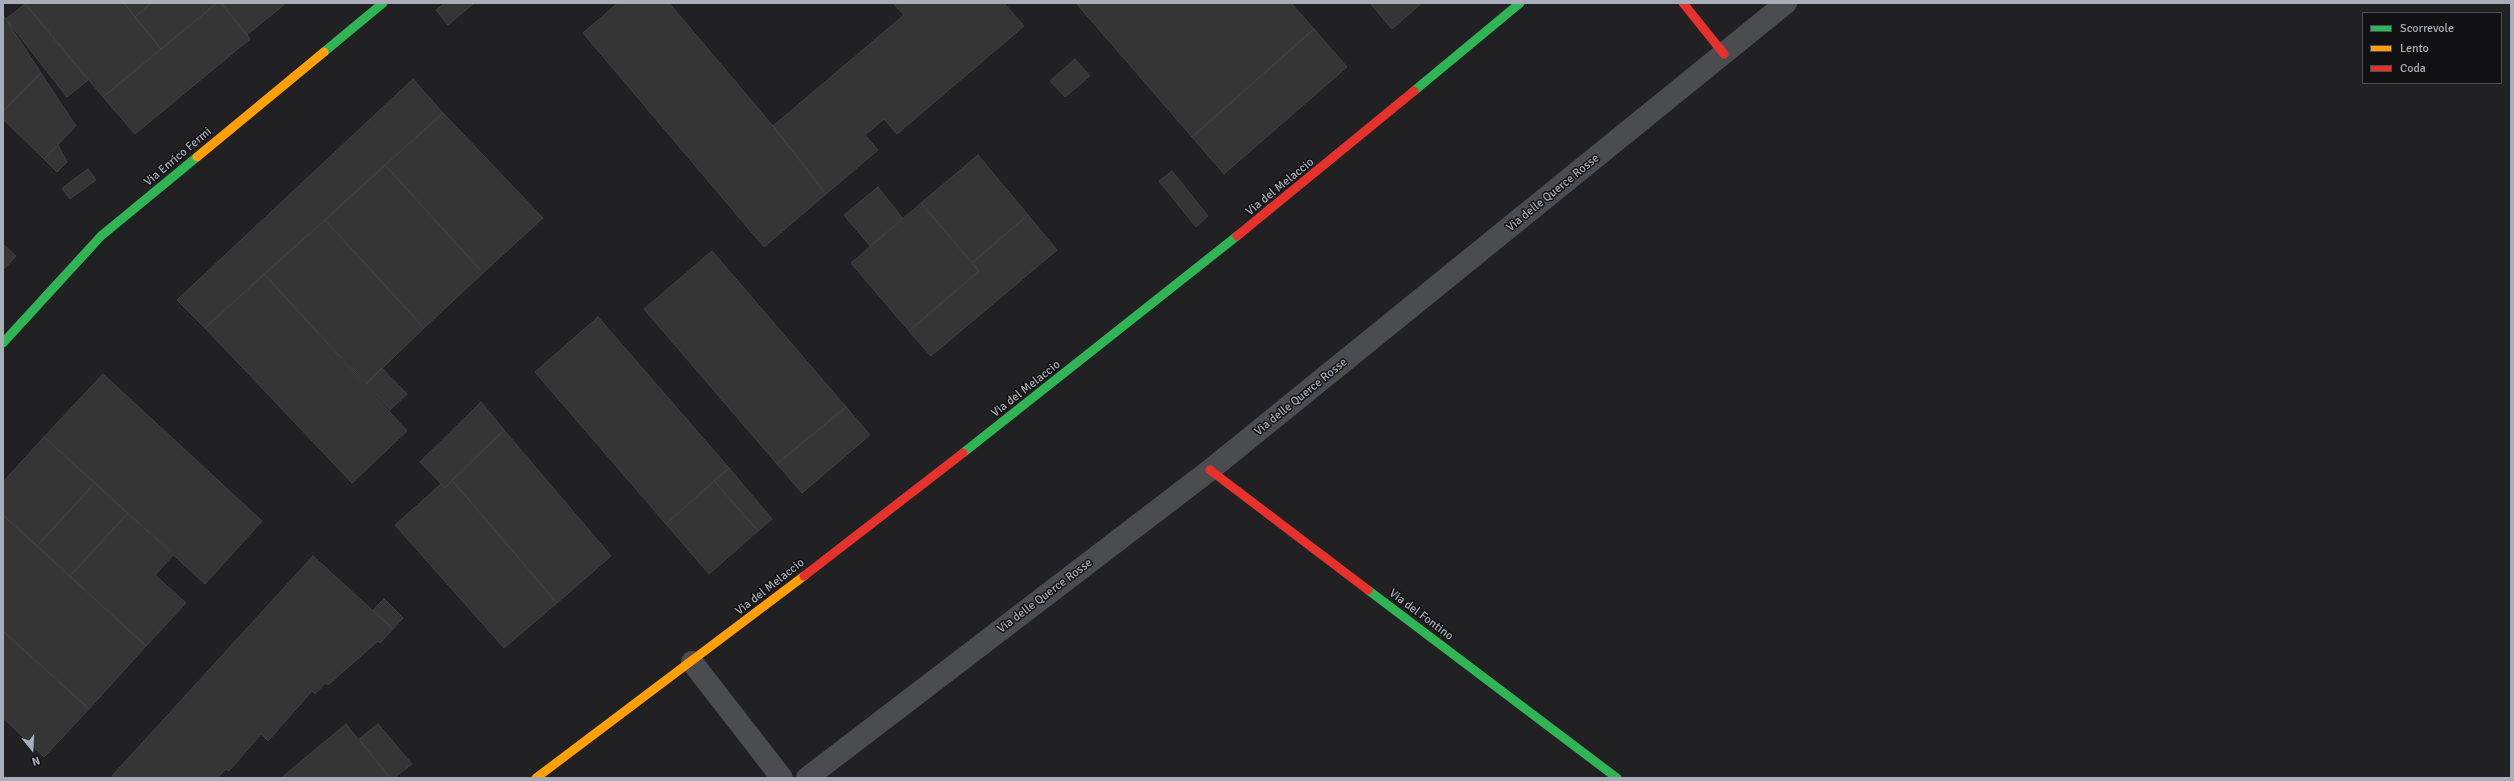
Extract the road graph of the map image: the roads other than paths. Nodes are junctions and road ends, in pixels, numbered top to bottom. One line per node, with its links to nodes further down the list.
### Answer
1 (383, 3): 6 (street, Via Enrico Fermi)
2 (1520, 3): 8 (street, Via del Melaccio)
3 (1683, 3): 5 (street)
4 (1786, 3): 5 (street, Via delle Querce Rosse)
5 (1724, 54): 7 (street, Via delle Querce Rosse)
6 (3, 343)
7 (1210, 470): 11 (street, Via delle Querce Rosse); 12 (street, Via del Fontino)
8 (692, 662): 9 (street, Via del Melaccio); 10 (street)
9 (536, 778)
10 (782, 778)
11 (807, 778)
12 (1617, 778)

